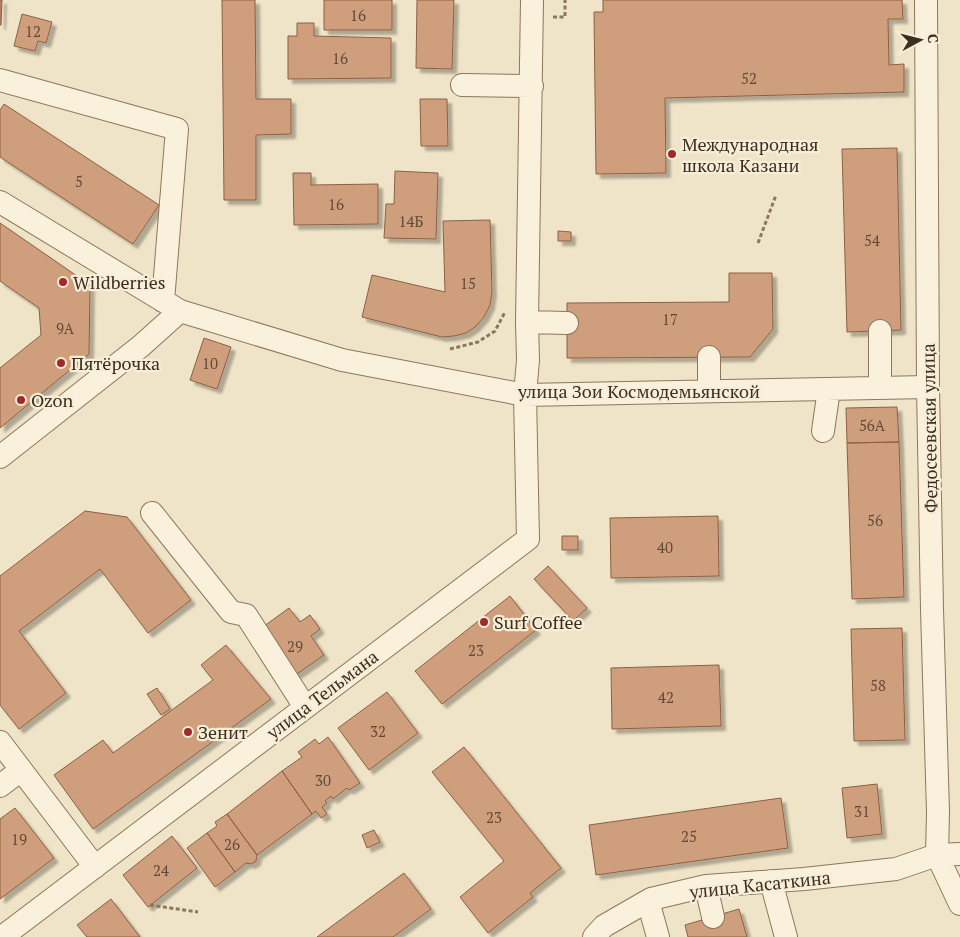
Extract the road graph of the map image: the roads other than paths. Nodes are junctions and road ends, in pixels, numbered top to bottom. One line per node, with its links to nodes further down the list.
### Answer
1 (532, 0): 5 (street)
2 (926, 0): 12 (street, Федосеевская улица)
3 (0, 80): 7 (street)
4 (462, 85): 5 (street)
5 (532, 86): 8 (street)
6 (0, 202): 7 (street, улица Зои Космодемьянской)
7 (171, 306): 16 (street, улица Зои Космодемьянской); 18 (street)
8 (526, 322): 9 (street); 16 (street)
9 (567, 323)
10 (880, 331): 13 (street)
11 (708, 357): 15 (street)
12 (928, 387): 13 (street, улица Зои Космодемьянской); 25 (street, Федосеевская улица)
13 (880, 388): 14 (street, улица Зои Космодемьянской)
14 (829, 389): 15 (street, улица Зои Космодемьянской); 17 (street)
15 (709, 392): 16 (street, улица Зои Космодемьянской)
16 (525, 395): 20 (street, улица Тельмана)
17 (824, 431)
18 (0, 457)
19 (152, 513): 20 (street)
20 (305, 707): 26 (street, улица Тельмана)
21 (0, 742): 22 (street)
22 (21, 770): 23 (street); 26 (street)
23 (0, 786)
24 (960, 854): 25 (street, улица Касаткина)
25 (937, 855): 27 (street, улица Касаткина); 30 (street)
26 (95, 866): 32 (street, улица Тельмана)
27 (772, 881): 28 (street, улица Касаткина); 35 (street)
28 (706, 886): 29 (street, улица Касаткина); 31 (street)
29 (648, 901): 33 (street, улица Касаткина); 34 (street)
30 (960, 904)
31 (713, 917)
32 (3, 932)
33 (594, 937)
34 (658, 937)
35 (786, 937)

